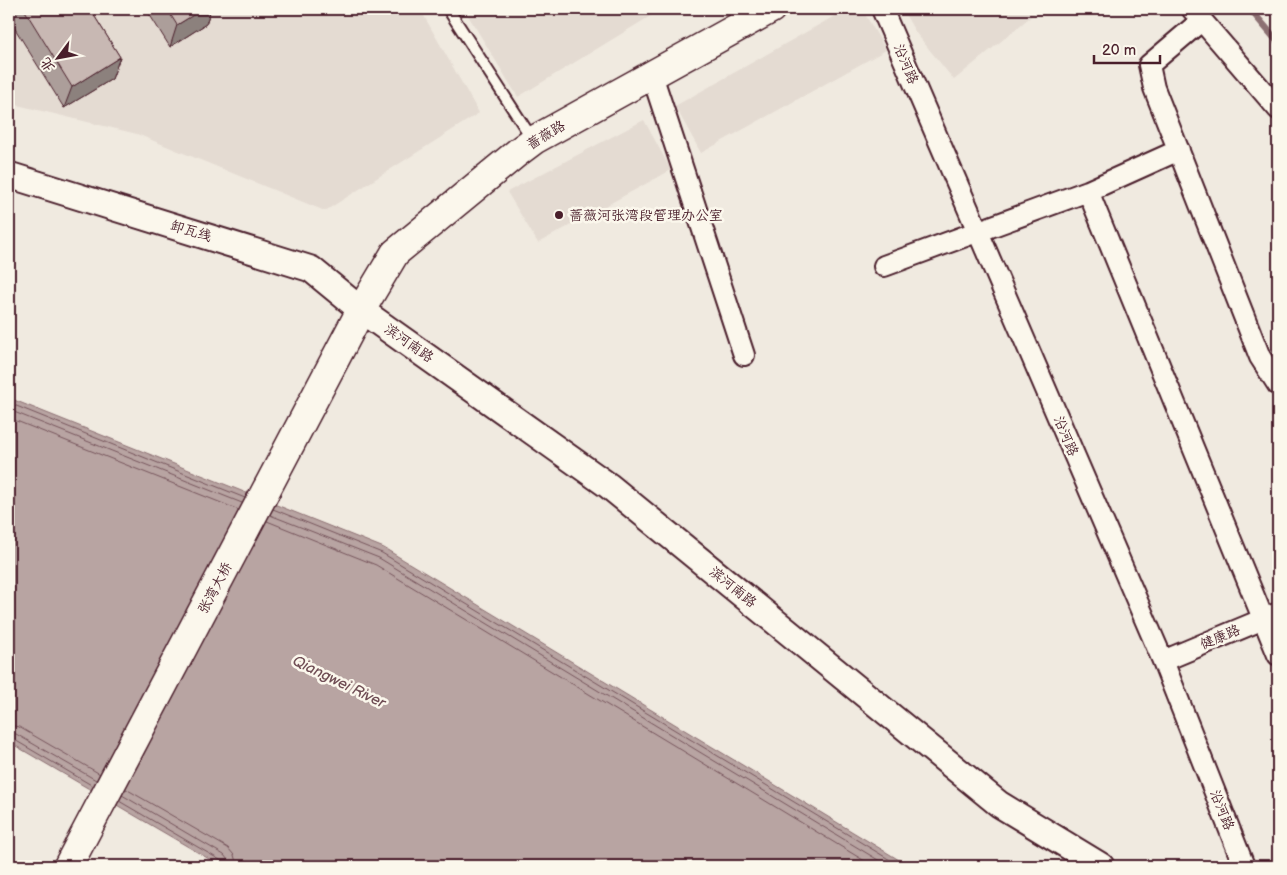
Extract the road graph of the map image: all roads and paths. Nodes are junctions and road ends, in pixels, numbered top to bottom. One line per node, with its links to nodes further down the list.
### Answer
1 (448, 9): 7 (lane)
2 (771, 9): 5 (main road, 蔷薇路)
3 (882, 9): 11 (street, 沿河路)
4 (1197, 14): 6 (street); 8 (street)
5 (652, 75): 7 (main road, 蔷薇路); 14 (street)
6 (1278, 109)
7 (534, 140): 13 (main road, 蔷薇路)
8 (1179, 150): 10 (street); 15 (street)
9 (9, 175): 13 (street, 卸瓦线)
10 (1088, 191): 11 (street); 16 (street)
11 (978, 231): 12 (street); 18 (street, 沿河路)
12 (884, 266)
13 (362, 310): 19 (main road, 张湾大桥); 20 (street, 滨河南路)
14 (744, 355)
15 (1278, 385)
16 (1271, 616): 17 (street); 18 (street, 健康路)
17 (1278, 655)
18 (1163, 661): 21 (street, 沿河路)
19 (68, 866)
20 (1101, 866)
21 (1244, 866)

